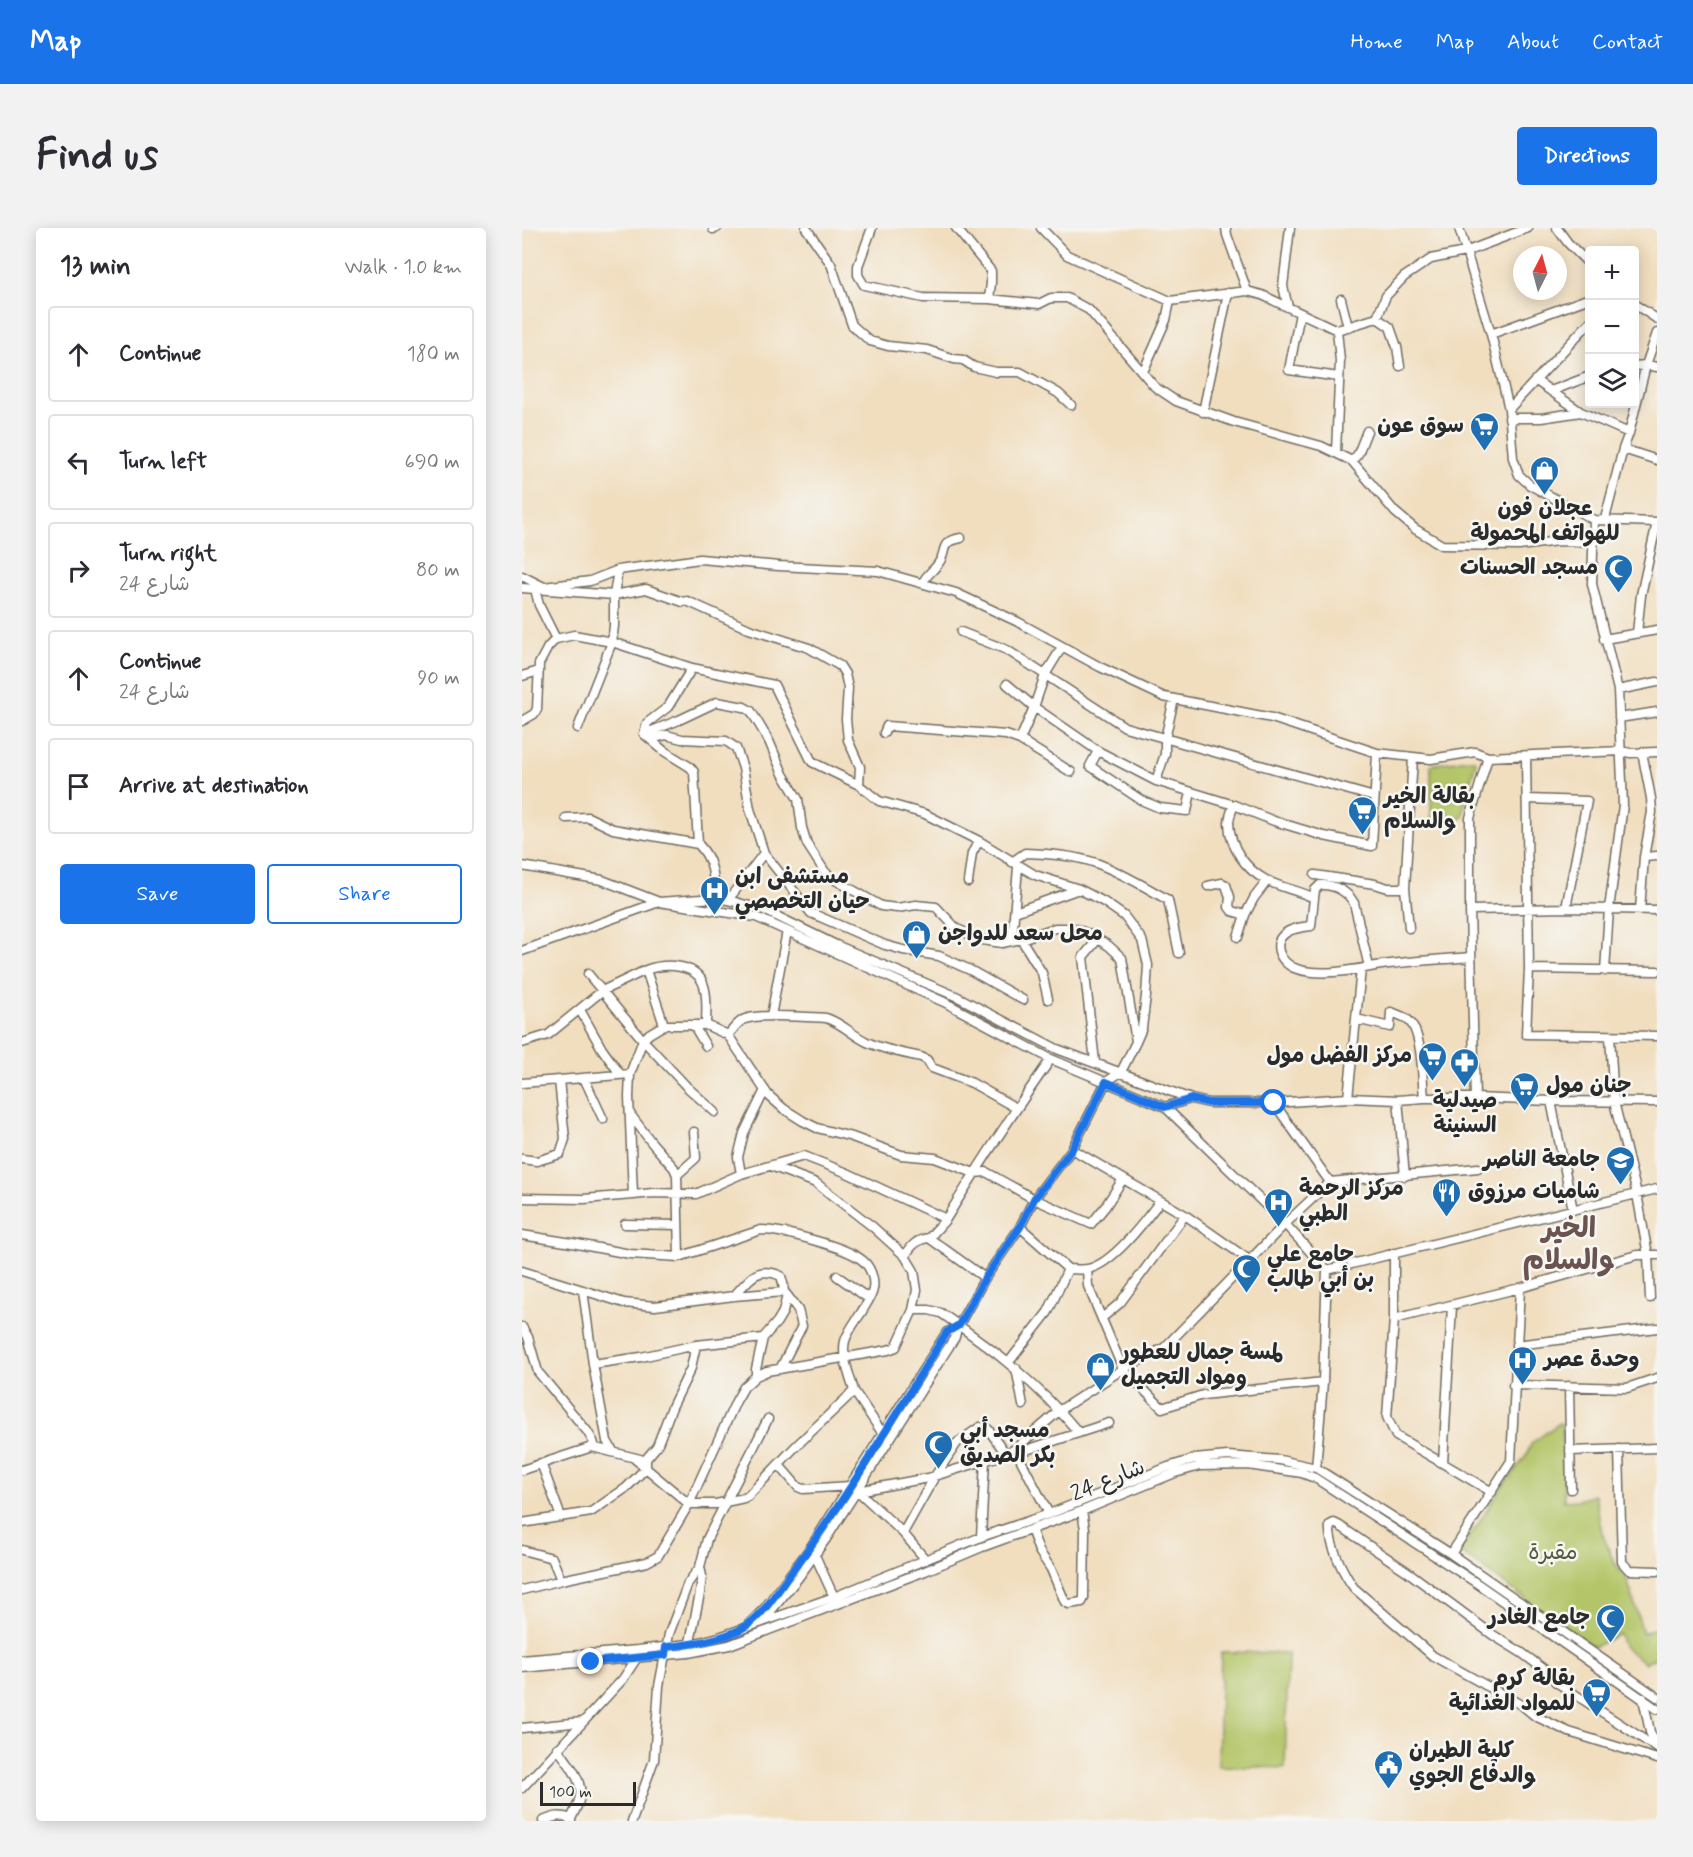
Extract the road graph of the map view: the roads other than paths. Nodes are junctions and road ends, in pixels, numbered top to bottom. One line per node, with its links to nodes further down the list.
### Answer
1 (717, 228): 11 (street)
2 (806, 228): 39 (street)
3 (872, 228): 17 (street)
4 (956, 228): 17 (street)
5 (1041, 228): 19 (street)
6 (1226, 228): 14 (street)
7 (1290, 228): 20 (street)
8 (1459, 228): 12 (street)
9 (1528, 228): 12 (street)
10 (1557, 228): 13 (street)
11 (713, 229)
12 (1465, 252): 23 (street); 29 (street)
13 (1585, 260)
14 (1247, 291): 15 (street); 20 (street)
15 (1228, 293): 19 (street); 40 (street)
16 (1341, 298): 25 (street)
17 (989, 299): 34 (street)
18 (1585, 300): 29 (street)
19 (1170, 301): 34 (street)
20 (1288, 307): 22 (street)
21 (1639, 307): 24 (street)
22 (1300, 313): 27 (street); 35 (street)
23 (1377, 318): 25 (street); 31 (street)
24 (1657, 319)
25 (1348, 327): 27 (street)
26 (1585, 327): 37 (street)
27 (1337, 330): 35 (street)
28 (1657, 333): 30 (street)
29 (1491, 334): 42 (street)
30 (1646, 365): 32 (street); 33 (street); 44 (street)
31 (1400, 366)
32 (1639, 366)
33 (1657, 368)
34 (1143, 372): 40 (street)
35 (1339, 377): 46 (street)
36 (1585, 378): 38 (street)
37 (1535, 380): 38 (street); 42 (street)
38 (1551, 391): 41 (street)
39 (1071, 405)
40 (1203, 412): 46 (street)
41 (1581, 412): 42 (street); 44 (street)
42 (1509, 413): 50 (street)
43 (1366, 431): 48 (street)
44 (1629, 433): 45 (street)
45 (1623, 449): 47 (street); 49 (street)
46 (1336, 452): 48 (street)
47 (1657, 460)
48 (1352, 461): 53 (street)
49 (1605, 519): 50 (street); 51 (street)
50 (1594, 520): 53 (street)
51 (1657, 522): 62 (street)
52 (962, 538): 56 (street)
53 (1592, 542): 64 (street)
54 (618, 570): 55 (street); 56 (street); 59 (street)
55 (522, 576)
56 (923, 582): 66 (street)
57 (522, 588): 58 (street)
58 (534, 589): 59 (street); 63 (street)
59 (614, 595): 65 (street); 94 (street)
60 (1657, 630): 62 (street)
61 (961, 632): 69 (street)
62 (1637, 633): 64 (street)
63 (556, 639): 65 (street); 68 (street)
64 (1604, 639): 73 (street)
65 (612, 642): 67 (street); 79 (street)
66 (1062, 647): 69 (street); 74 (street)
67 (692, 668): 81 (street); 94 (street)
68 (539, 671): 70 (street); 78 (street)
69 (1045, 675): 75 (street); 82 (street)
70 (522, 676)
71 (1657, 682): 73 (street)
72 (1007, 684): 75 (street)
73 (1618, 690): 77 (street)
74 (1174, 699): 82 (street); 88 (street)
75 (1034, 707): 83 (street); 84 (street)
76 (1657, 712): 77 (street)
77 (1619, 718): 85 (street)
78 (522, 720)
79 (578, 728)
80 (884, 733): 83 (street)
81 (647, 737): 101 (street); 102 (street); 130 (street)
82 (1165, 739): 93 (street); 96 (street)
83 (1020, 740): 92 (street)
84 (1098, 751): 93 (street); 95 (street)
85 (1621, 751): 86 (street); 90 (street); 119 (street)
86 (1642, 752): 87 (street); 104 (street)
87 (1657, 752)
88 (1377, 753): 91 (street); 96 (street)
89 (1488, 756): 90 (street); 91 (street); 120 (street)
90 (1526, 756): 97 (street)
91 (1413, 758): 111 (street)
92 (1071, 772)
93 (1156, 781): 95 (street)
94 (859, 785): 100 (street)
95 (1191, 792): 98 (street)
96 (1374, 797): 98 (street)
97 (1527, 799): 117 (street); 118 (street)
98 (1234, 805): 108 (street)
99 (566, 818): 101 (street)
100 (979, 841): 105 (street); 109 (street)
101 (698, 844): 113 (street)
102 (764, 854): 115 (street); 142 (street)
103 (1657, 856): 104 (street)
104 (1644, 857): 121 (street)
105 (1015, 865): 112 (street); 123 (street); 132 (street)
106 (522, 866): 116 (street)
107 (1315, 875): 111 (street)
108 (1267, 881): 114 (street); 124 (street)
109 (968, 882)
110 (1208, 886): 124 (street)
111 (1405, 888): 125 (street)
112 (1079, 889): 123 (street); 153 (street)
113 (715, 898): 115 (street); 116 (street)
114 (1314, 898): 134 (street); 134 (street)
115 (728, 900): 129 (street)
116 (660, 902): 126 (street); 131 (street)
117 (1527, 908): 118 (street); 120 (street); 135 (street)
118 (1566, 908): 119 (street)
119 (1609, 909): 121 (street); 137 (street)
120 (1470, 910): 133 (street)
121 (1640, 910): 122 (street)
122 (1657, 910)
123 (1015, 912): 130 (street)
124 (1245, 915): 127 (street)
125 (1409, 928)
126 (787, 931): 129 (street); 144 (street)
127 (1238, 936)
128 (1098, 939): 130 (street); 153 (street); 157 (street)
129 (817, 940): 156 (street); 157 (street)
130 (1016, 940): 141 (street)
131 (522, 951)
132 (1179, 953)
133 (1471, 957): 134 (street); 168 (street)
134 (1365, 968): 145 (street)
135 (1529, 969): 137 (street); 150 (street)
136 (646, 970): 140 (street); 146 (street); 147 (street)
137 (1605, 970): 138 (street)
138 (1657, 971)
139 (588, 974): 140 (street)
140 (602, 991): 143 (street); 152 (street)
141 (1048, 999)
142 (1023, 1000)
143 (580, 1010): 154 (street); 159 (street)
144 (771, 1017): 149 (street); 176 (street)
145 (1356, 1020): 166 (street); 167 (street)
146 (664, 1025): 148 (street); 152 (street)
147 (706, 1025): 148 (street); 149 (street)
148 (694, 1026): 155 (street)
149 (728, 1035): 165 (street)
150 (1610, 1036): 151 (street); 172 (street)
151 (1657, 1036)
152 (643, 1040): 160 (street); 177 (street)
153 (1136, 1042): 158 (street)
154 (522, 1043)
155 (706, 1046)
156 (1051, 1059): 163 (street); 176 (street)
157 (1095, 1062): 158 (street)
158 (1121, 1072): 163 (street); 169 (street)
159 (620, 1074): 160 (street); 161 (street)
160 (630, 1074): 178 (street)
161 (584, 1078): 162 (street); 179 (street)
162 (559, 1080): 164 (street); 182 (street)
163 (1106, 1082): 175 (street); 181 (street)
164 (522, 1083)
165 (765, 1090): 185 (street); 186 (street)
166 (1348, 1098): 170 (street); 174 (street)
167 (1424, 1098): 168 (street); 170 (street)
168 (1475, 1098): 171 (street)
169 (1191, 1099): 174 (street); 175 (street)
170 (1398, 1100): 188 (street)
171 (1551, 1101): 172 (street); 198 (street)
172 (1614, 1102): 173 (street); 193 (street)
173 (1657, 1102)
174 (1274, 1103): 190 (street)
175 (1165, 1107): 202 (street)
176 (1016, 1108): 185 (street)
177 (715, 1112)
178 (630, 1113): 187 (street); 194 (street)
179 (603, 1119)
180 (694, 1132): 187 (street)
181 (1072, 1149): 189 (street); 196 (street)
182 (522, 1159)
183 (771, 1166): 186 (street); 200 (street); 209 (street)
184 (1478, 1168): 188 (street)
185 (974, 1173): 196 (street); 200 (street)
186 (741, 1174): 192 (street)
187 (677, 1175): 192 (street)
188 (1405, 1176): 190 (street)
189 (1123, 1179): 196 (street); 197 (street)
190 (1330, 1182): 202 (street)
191 (1657, 1189): 193 (street)
192 (678, 1193): 194 (street); 203 (street)
193 (1637, 1194): 198 (street); 208 (street)
194 (633, 1195): 195 (street)
195 (522, 1198)
196 (1034, 1199): 204 (street)
197 (1160, 1201): 199 (street); 213 (street)
198 (1573, 1210): 207 (street)
199 (1185, 1215): 211 (street); 226 (street)
200 (946, 1219): 206 (street)
201 (625, 1224): 203 (street)
202 (1285, 1224): 211 (street); 214 (street)
203 (678, 1225): 210 (street)
204 (1020, 1227): 212 (street); 217 (street)
205 (522, 1235): 210 (street)
206 (929, 1238): 209 (street); 217 (street)
207 (1394, 1253): 214 (street); 227 (street)
208 (1653, 1255): 218 (street); 222 (street)
209 (905, 1256): 225 (street)
210 (679, 1257): 223 (street)
211 (1250, 1260): 238 (street)
212 (1068, 1269): 213 (street); 236 (street)
213 (1087, 1269): 226 (street)
214 (1327, 1270): 241 (street)
215 (522, 1271): 219 (street)
216 (837, 1276): 223 (street)
217 (985, 1278): 229 (street)
218 (1520, 1288): 224 (street); 233 (street)
219 (583, 1290): 221 (street); 235 (street)
220 (785, 1293): 221 (street); 221 (street); 231 (street); 237 (street)
221 (734, 1296)
222 (1650, 1298)
223 (869, 1299): 234 (street)
224 (1452, 1306): 227 (street); 261 (street)
225 (913, 1310): 229 (street); 234 (street)
226 (1102, 1317): 238 (street)
227 (1394, 1319): 261 (street)
228 (522, 1327): 251 (street)
229 (958, 1327): 236 (street); 250 (street); 266 (street)
230 (1657, 1328): 233 (street)
231 (764, 1338): 232 (street); 239 (street)
232 (696, 1345): 235 (street); 260 (street)
233 (1516, 1345): 242 (street)
234 (845, 1356): 237 (street); 244 (street)
235 (593, 1364): 254 (street)
236 (1012, 1365): 245 (street); 246 (street)
237 (780, 1369): 239 (street)
238 (1123, 1369): 241 (street); 246 (street)
239 (756, 1376): 270 (street)
240 (1657, 1378): 243 (street)
241 (1323, 1382): 263 (street)
242 (1514, 1385): 243 (street); 268 (street)
243 (1569, 1386): 256 (street)
244 (854, 1391): 250 (street); 262 (street)
245 (1023, 1405)
246 (1060, 1410): 249 (street); 255 (street)
247 (768, 1419): 269 (street)
248 (1109, 1423): 249 (street)
249 (1079, 1433): 255 (street)
250 (883, 1434): 266 (street)
251 (595, 1448): 254 (street); 259 (street)
252 (1619, 1449): 253 (street); 256 (street); 283 (street)
253 (1657, 1449)
254 (613, 1451): 260 (street)
255 (1016, 1451): 257 (street); 272 (street)
256 (1570, 1451): 267 (street)
257 (1006, 1454): 258 (street); 265 (street)
258 (985, 1460): 265 (street); 277 (street)
259 (541, 1463): 264 (street); 273 (street)
260 (646, 1463): 270 (street); 273 (street)
261 (1443, 1463): 268 (street)
262 (780, 1465): 266 (street); 269 (street)
263 (1316, 1468): 272 (street, شارع 24); 280 (street, شارع 24)
264 (522, 1470)
265 (935, 1476): 266 (street); 276 (street)
266 (854, 1489): 276 (street); 279 (street)
267 (1571, 1489)
268 (1492, 1492): 280 (street)
269 (725, 1502): 270 (street); 282 (street)
270 (689, 1504): 284 (street)
271 (1082, 1511): 275 (street, شارع 24); 275 (street); 299 (street, شارع 24)
272 (1049, 1514): 277 (street, شارع 24)
273 (561, 1517): 274 (street)
274 (522, 1523)
275 (1031, 1529): 290 (street, شارع 24)
276 (903, 1533): 281 (street)
277 (981, 1537): 281 (street, شارع 24)
278 (522, 1550): 284 (street)
279 (813, 1551): 286 (street); 287 (street)
280 (1451, 1554): 298 (street, شارع 24)
281 (926, 1560): 286 (street, شارع 24)
282 (700, 1567): 293 (street); 294 (street)
283 (1657, 1571)
284 (561, 1580): 285 (street)
285 (522, 1590)
286 (834, 1597): 290 (street, شارع 24)
287 (774, 1603): 288 (street); 289 (street); 290 (street)
288 (764, 1609): 289 (street); 291 (street)
289 (762, 1622): 290 (street, شارع 24); 291 (street, شارع 24); 292 (street)
290 (776, 1622): 292 (street, شارع 24)
291 (745, 1627): 293 (street, شارع 24)
292 (741, 1640): 293 (street, شارع 24)
293 (689, 1648): 294 (street, شارع 24)
294 (666, 1651): 295 (street, شارع 24); 309 (street)
295 (638, 1654): 296 (street, شارع 24); 297 (street, شارع 24); 301 (street)
296 (522, 1660)
297 (522, 1667)
298 (1657, 1697)
299 (1642, 1698): 300 (street, شارع 24); 304 (street)
300 (1657, 1709)
301 (582, 1722): 302 (street); 303 (street)
302 (522, 1728)
303 (557, 1748): 306 (street); 307 (street)
304 (1657, 1748): 305 (street)
305 (1657, 1759)
306 (522, 1788)
307 (571, 1820): 308 (street)
308 (543, 1821)
309 (632, 1821)

